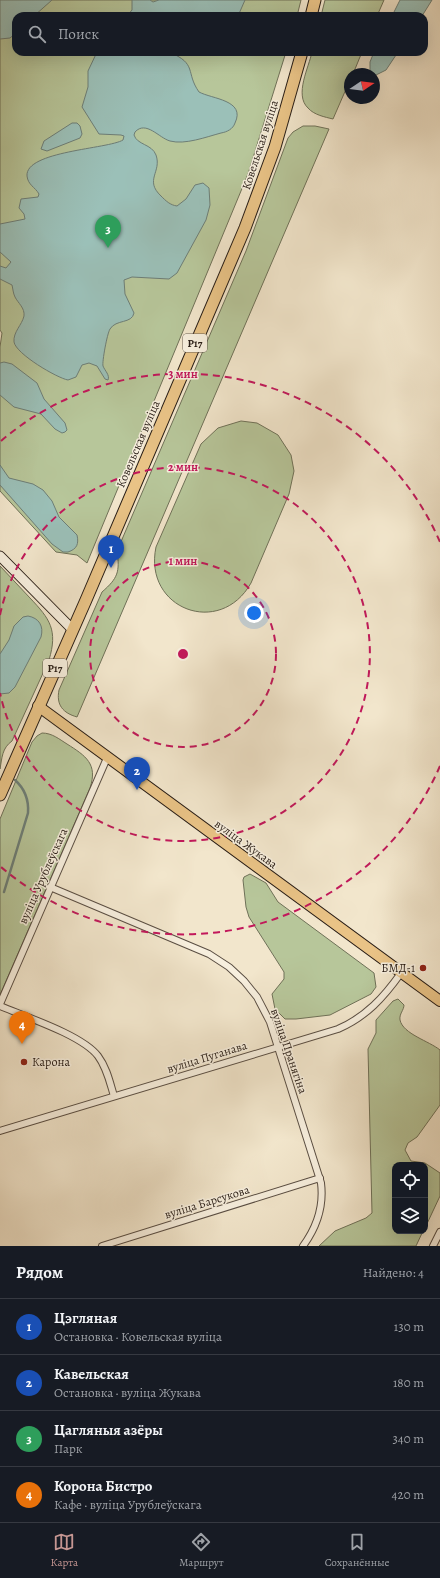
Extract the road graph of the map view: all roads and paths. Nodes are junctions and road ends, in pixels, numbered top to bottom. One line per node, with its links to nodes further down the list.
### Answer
1 (315, 0): 2 (highway)
2 (312, 12)
3 (301, 56): 5 (highway, Ковельская вуліца / Р17)
4 (0, 556): 5 (street)
5 (72, 629): 6 (highway, Ковельская вуліца / Р17)
6 (38, 706): 7 (main road, вуліца Жукава); 8 (highway, Ковельская вуліца / Р17)
7 (108, 758): 9 (street, вуліца Урублеўскага); 10 (main road, вуліца Жукава)
8 (0, 795)
9 (50, 887): 12 (street, вуліца Урублеўскага); 13 (street, вуліца Пранягіна)
10 (401, 973): 11 (main road, вуліца Жукава); 13 (street, вуліца Пуганава)
11 (440, 1001)
12 (0, 1005): 14 (street)
13 (278, 1048): 14 (street, вуліца Пуганава); 16 (street, вуліца Пранягіна)
14 (114, 1096): 15 (street, вуліца Пуганава)
15 (0, 1131)
16 (320, 1178): 18 (street, вуліца Барсукова); 19 (street, вуліца Пранягіна)
17 (440, 1232): 20 (street)
18 (102, 1246)
19 (303, 1246)
20 (433, 1246)

